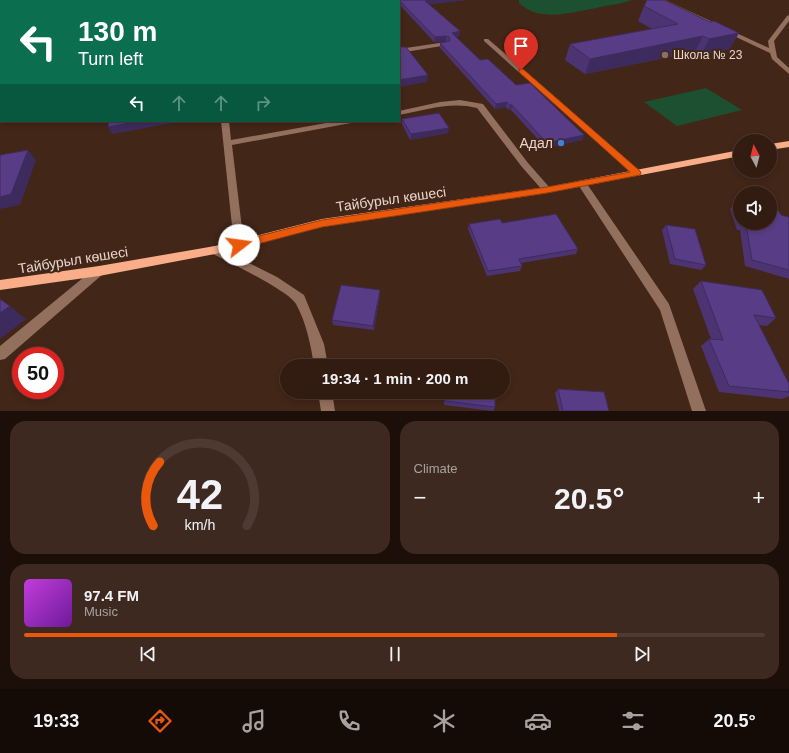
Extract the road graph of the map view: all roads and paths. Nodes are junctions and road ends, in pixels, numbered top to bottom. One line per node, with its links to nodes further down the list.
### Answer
1 (661, 0): 6 (street)
2 (789, 17): 6 (street)
3 (486, 40): 15 (street)
4 (446, 44): 5 (street)
5 (400, 51)
6 (772, 52): 7 (street)
7 (789, 72)
8 (400, 112): 17 (street)
9 (225, 122): 11 (street)
10 (344, 122): 11 (street)
11 (227, 142): 18 (street)
12 (789, 144): 13 (main road)
13 (777, 147)
14 (733, 154): 15 (main road, Тайбурыл көшесі)
15 (637, 173): 16 (main road, Тайбурыл көшесі)
16 (582, 183): 17 (main road, Тайбурыл көшесі); 26 (street)
17 (547, 190): 18 (main road, Тайбурыл көшесі)
18 (239, 245): 19 (main road, Тайбурыл көшесі)
19 (215, 250): 20 (main road, Тайбурыл көшесі); 23 (street)
20 (99, 271): 21 (main road, Тайбурыл көшесі); 22 (street)
21 (0, 285)
22 (0, 354)
23 (320, 359)
24 (326, 399): 25 (street)
25 (328, 411)
26 (699, 411)

